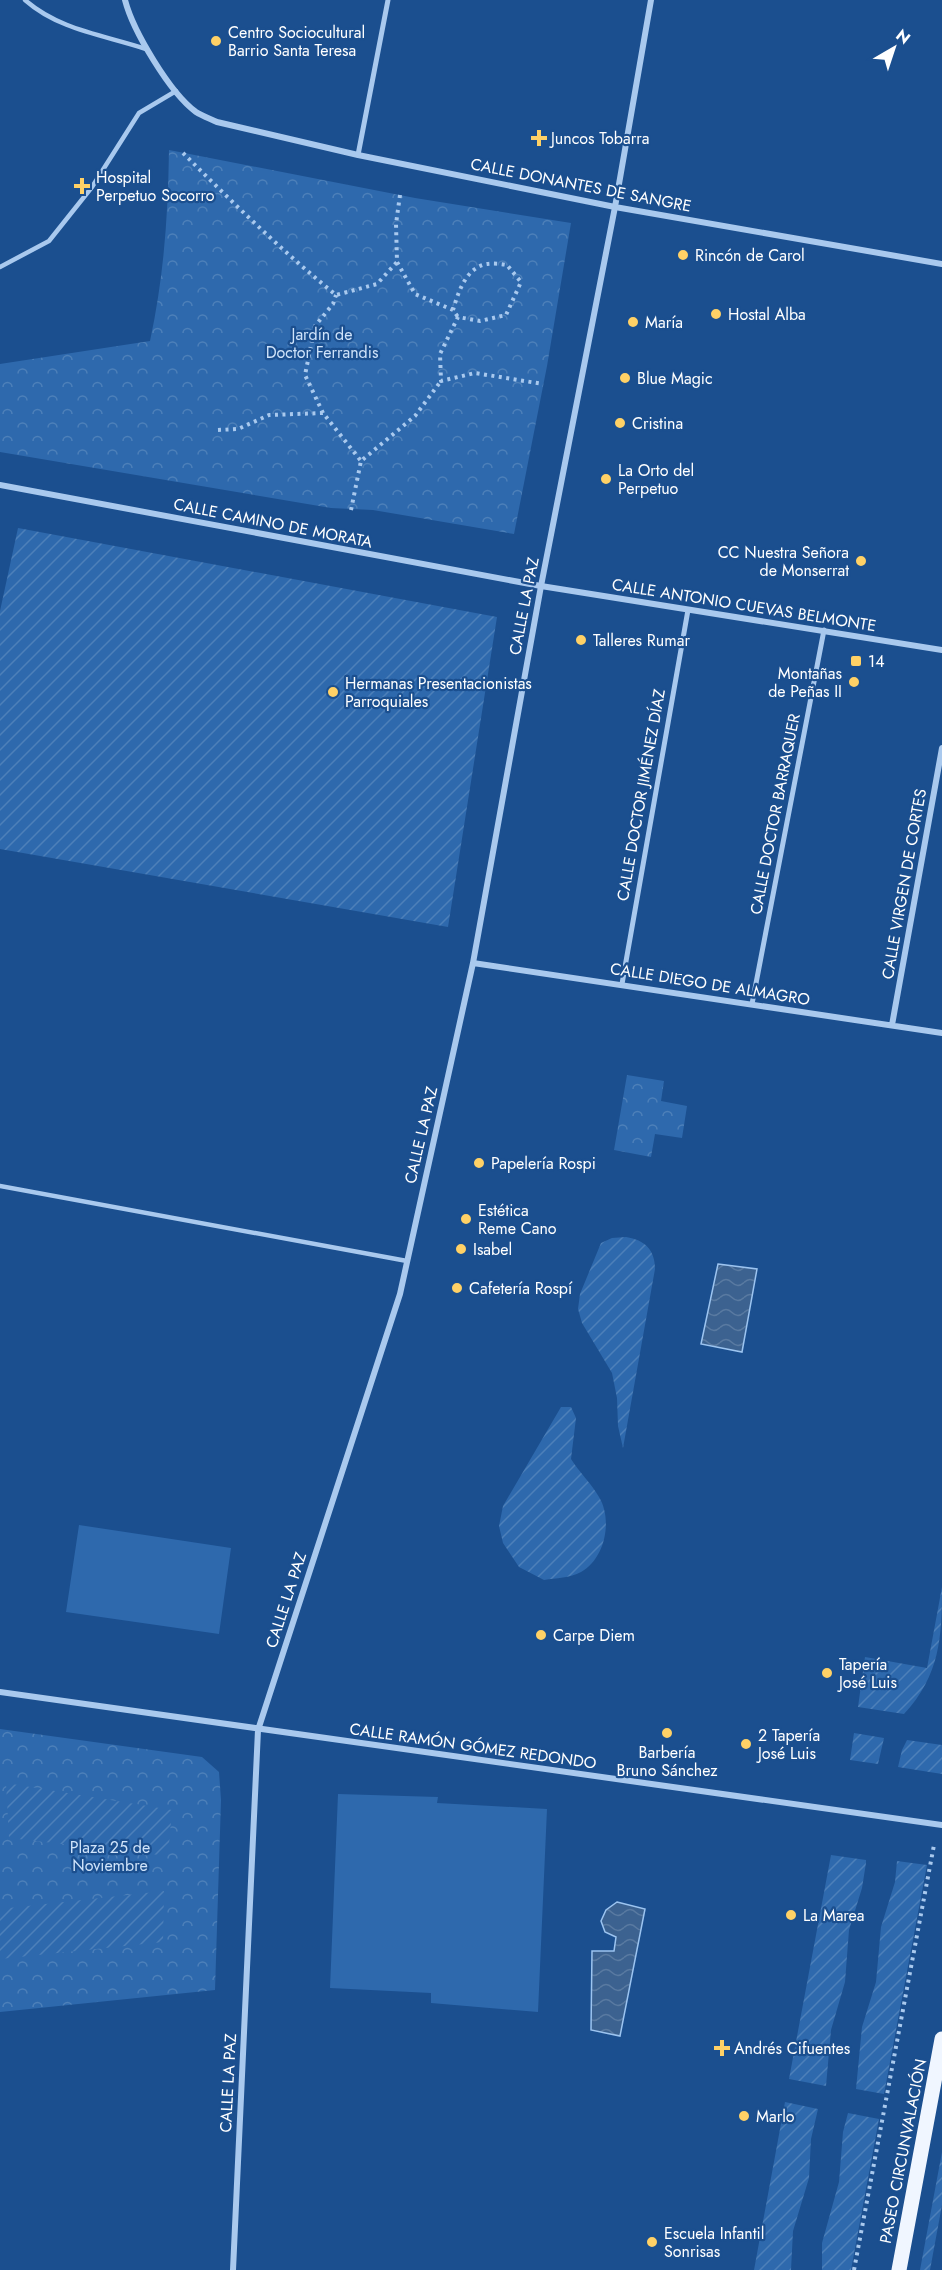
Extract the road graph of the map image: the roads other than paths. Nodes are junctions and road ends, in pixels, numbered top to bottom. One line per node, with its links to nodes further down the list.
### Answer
1 (25, 0): 5 (lane)
2 (125, 0): 5 (street, CALLE DONANTES DE SANGRE)
3 (388, 0): 7 (street)
4 (651, 0): 8 (street, CALLE LA PAZ)
5 (146, 49): 6 (street, CALLE DONANTES DE SANGRE)
6 (177, 91): 7 (street, CALLE DONANTES DE SANGRE); 10 (lane)
7 (357, 155): 8 (street, CALLE DONANTES DE SANGRE)
8 (615, 207): 9 (street, CALLE DONANTES DE SANGRE); 12 (street, CALLE LA PAZ)
9 (942, 264)
10 (0, 267)
11 (0, 485): 12 (street, CALLE CAMINO DE MORATA)
12 (541, 586): 13 (street, CALLE ANTONIO CUEVAS BELMONTE); 17 (street, CALLE LA PAZ)
13 (688, 610): 14 (street, CALLE ANTONIO CUEVAS BELMONTE); 18 (street, CALLE DOCTOR JIMÉNEZ DÍAZ)
14 (824, 630): 15 (street, CALLE ANTONIO CUEVAS BELMONTE); 19 (street, CALLE DOCTOR BARRAQUER)
15 (942, 650)
16 (942, 748): 20 (street, CALLE VIRGEN DE CORTES)
17 (473, 963): 18 (street, CALLE DIEGO DE ALMAGRO); 23 (street, CALLE LA PAZ)
18 (622, 984): 19 (street, CALLE DIEGO DE ALMAGRO)
19 (752, 1004): 20 (street, CALLE DIEGO DE ALMAGRO)
20 (892, 1025): 21 (street, CALLE DIEGO DE ALMAGRO)
21 (942, 1032)
22 (0, 1186): 23 (lane)
23 (407, 1261): 25 (street, CALLE LA PAZ)
24 (0, 1692): 25 (street, CALLE RAMÓN GÓMEZ REDONDO)
25 (258, 1730): 26 (street, CALLE RAMÓN GÓMEZ REDONDO); 28 (street, CALLE LA PAZ)
26 (940, 1825)
27 (942, 2039): 29 (main road, PASEO CIRCUNVALACIÓN)
28 (233, 2270)
29 (899, 2270)

